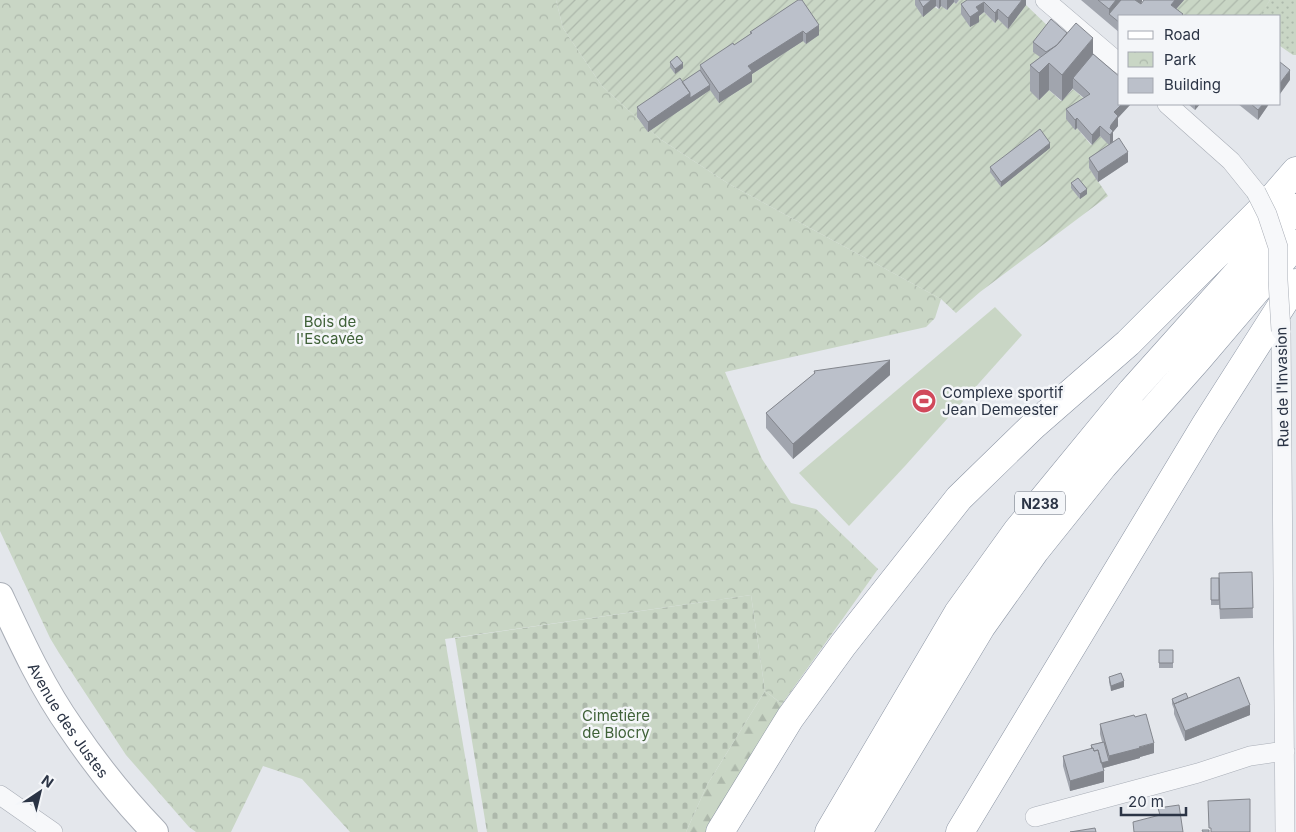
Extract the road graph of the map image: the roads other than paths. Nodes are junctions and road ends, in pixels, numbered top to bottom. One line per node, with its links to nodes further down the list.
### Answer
1 (1045, 0): 2 (street)
2 (1118, 62)
3 (1168, 105): 8 (street, Rue de l'Invasion, bridge)
4 (1296, 171): 16 (highway)
5 (1296, 208): 17 (highway, N238)
6 (1296, 244): 18 (highway, N238)
7 (1296, 284): 19 (highway)
8 (1289, 365): 10 (street, Rue de l'Invasion)
9 (0, 596): 15 (main road, Avenue des Justes)
10 (1290, 715): 11 (street, Rue de l'Invasion)
11 (1285, 751): 13 (street); 20 (street, Rue de l'Invasion)
12 (0, 795): 14 (street)
13 (1035, 817)
14 (53, 832)
15 (155, 832)
16 (720, 832)
17 (829, 832)
18 (858, 832)
19 (960, 832)
20 (1285, 832)

